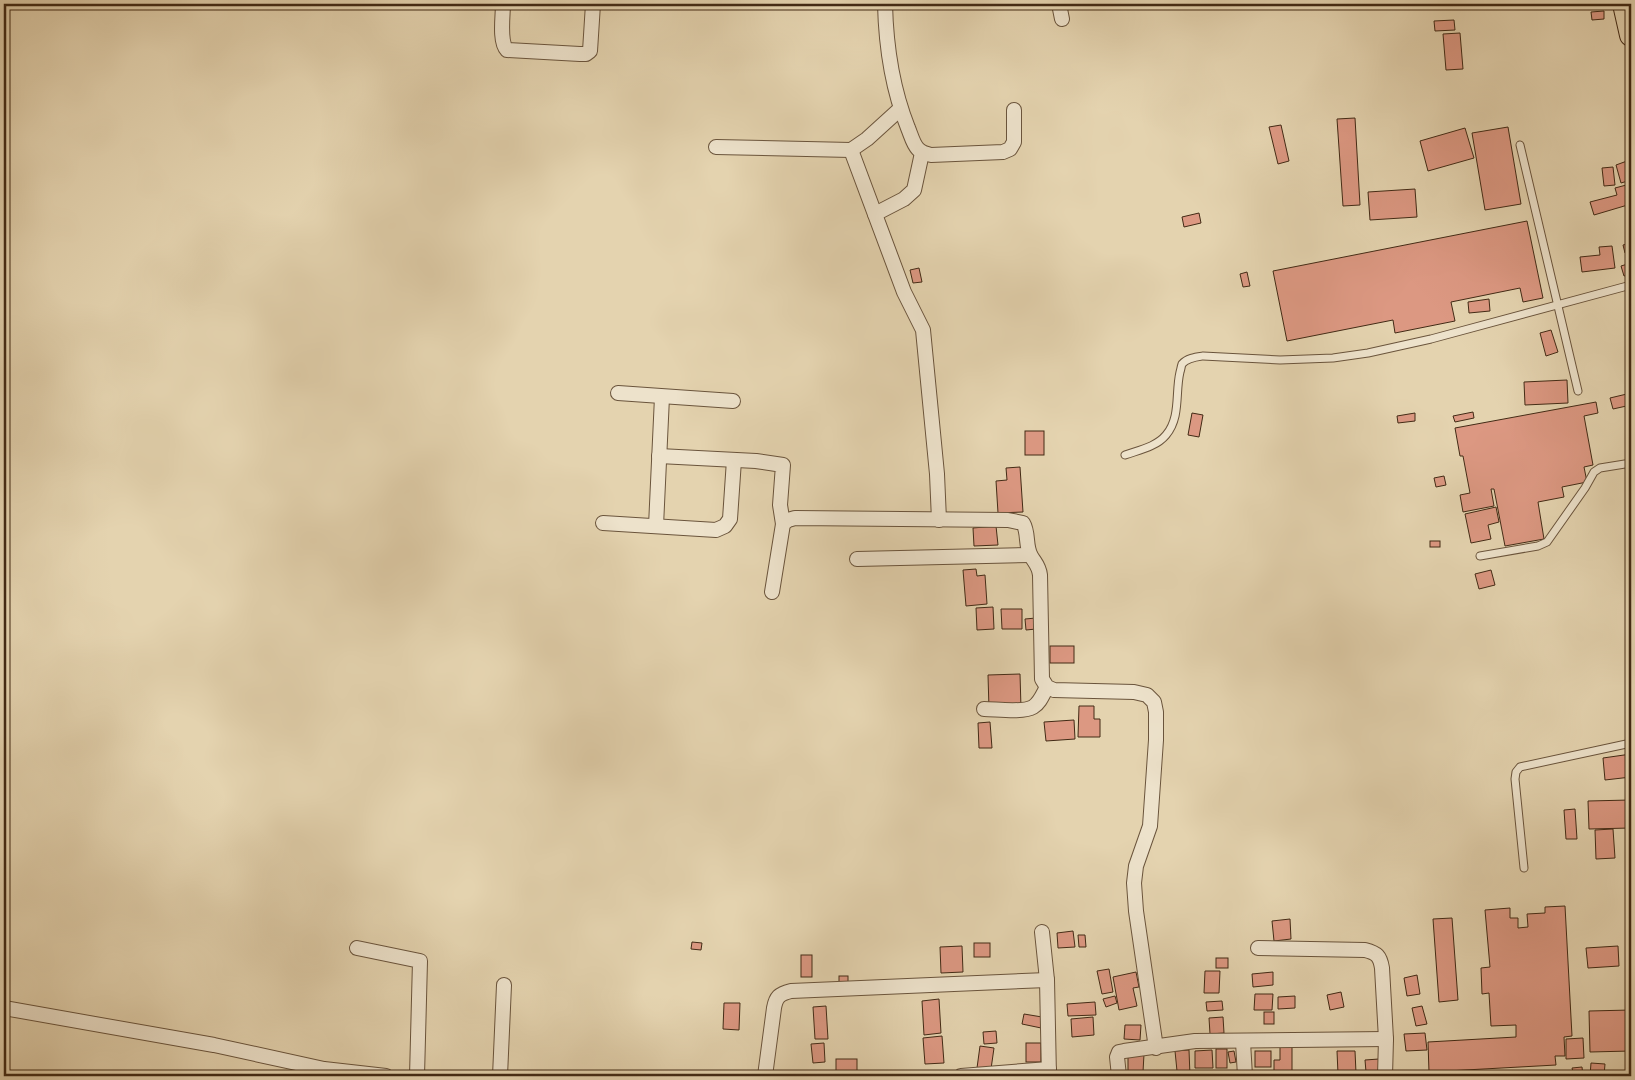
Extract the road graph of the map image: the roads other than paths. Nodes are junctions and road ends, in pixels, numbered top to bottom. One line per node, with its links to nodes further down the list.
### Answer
1 (503, 4): 2 (street)
2 (593, 4)
3 (885, 4): 8 (street)
4 (1059, 4): 6 (street)
5 (1624, 4): 7 (highway)
6 (1062, 19)
7 (1631, 34)
8 (900, 109): 12 (street); 13 (street)
9 (1014, 110): 13 (street)
10 (1520, 145): 16 (lane)
11 (716, 148): 12 (street)
12 (851, 150): 14 (street)
13 (922, 153): 14 (street)
14 (875, 214): 25 (street)
15 (1631, 286): 16 (lane)
16 (1558, 305): 17 (lane); 21 (lane)
17 (1578, 391)
18 (618, 393): 19 (street)
19 (662, 397): 20 (street); 22 (street)
20 (733, 401)
21 (1125, 455)
22 (659, 456): 23 (street); 28 (street)
23 (734, 460): 27 (street); 28 (street)
24 (1631, 462): 30 (lane)
25 (939, 520): 27 (street); 29 (street)
26 (603, 523): 28 (street)
27 (783, 524): 32 (street)
28 (656, 526)
29 (1030, 555): 31 (street); 33 (street)
30 (1480, 556)
31 (857, 559)
32 (772, 592)
33 (1047, 687): 34 (street); 45 (street)
34 (984, 709)
35 (1631, 743): 36 (lane)
36 (1524, 868)
37 (1042, 932): 40 (street)
38 (357, 948): 48 (street)
39 (1258, 948): 43 (street)
40 (1047, 980): 46 (street); 50 (street)
41 (504, 985): 49 (street)
42 (4, 1008): 47 (street)
43 (1386, 1040): 44 (street); 54 (street)
44 (1243, 1042): 45 (street); 53 (street)
45 (1156, 1048): 52 (street)
46 (1049, 1073): 51 (street)
47 (386, 1076)
48 (417, 1076)
49 (500, 1076)
50 (765, 1076)
51 (961, 1076)
52 (1119, 1076)
53 (1245, 1076)
54 (1385, 1076)

